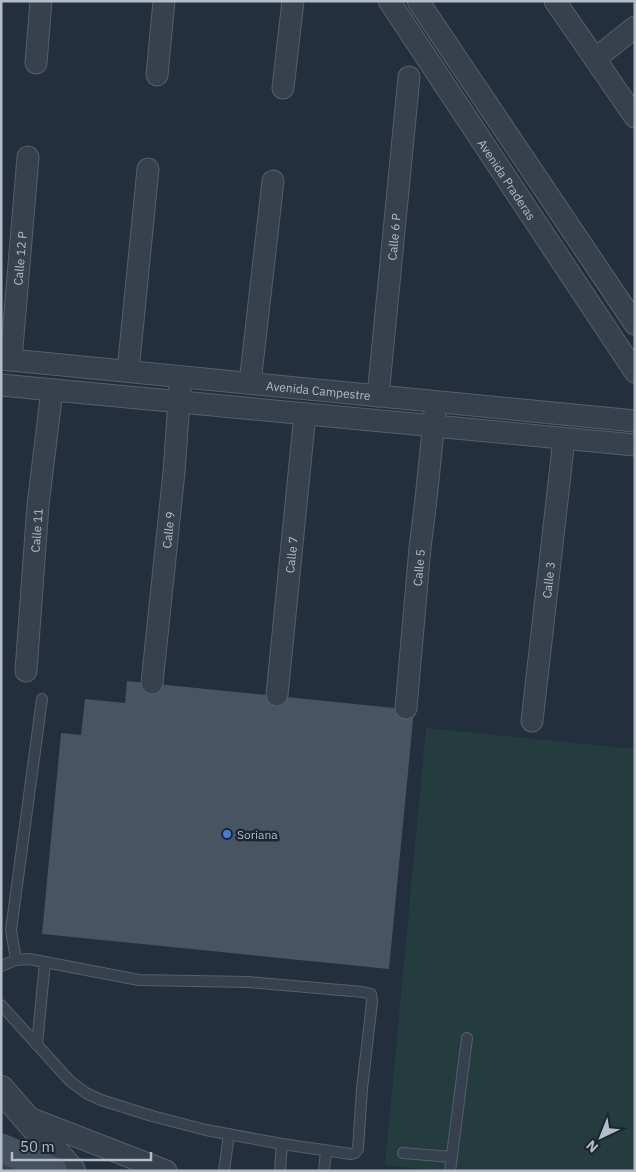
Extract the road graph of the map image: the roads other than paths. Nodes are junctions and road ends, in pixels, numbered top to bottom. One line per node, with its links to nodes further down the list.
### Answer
1 (41, 1): 9 (street)
2 (164, 1): 10 (street)
3 (293, 1): 12 (street)
4 (389, 1): 19 (street, Avenida Praderas)
5 (418, 1): 17 (street, Avenida Praderas)
6 (555, 1): 8 (street)
7 (635, 27): 8 (street)
8 (595, 59): 13 (street)
9 (36, 63)
10 (157, 75)
11 (409, 77): 25 (street, Calle 6 P)
12 (283, 88)
13 (635, 117)
14 (28, 157): 18 (street, Calle 12 P)
15 (148, 168): 20 (street)
16 (273, 181): 22 (street)
17 (635, 324)
18 (6, 360): 20 (street, Avenida Campestre)
19 (631, 360)
20 (128, 372): 21 (street, Avenida Campestre)
21 (181, 376): 22 (street, Avenida Campestre); 27 (street, Calle 9)
22 (250, 383): 25 (street, Avenida Campestre)
23 (1, 385): 24 (street, Avenida Campestre)
24 (52, 390): 27 (street, Avenida Campestre); 33 (street, Calle 11)
25 (378, 396): 26 (street, Avenida Campestre)
26 (436, 401): 29 (street, Avenida Campestre); 30 (street, Calle 5)
27 (180, 402): 28 (street, Avenida Campestre); 34 (street, Calle 9)
28 (305, 414): 30 (street, Avenida Campestre); 35 (street, Calle 7)
29 (635, 421)
30 (433, 426): 31 (street, Avenida Campestre); 37 (street, Calle 5)
31 (564, 439): 32 (street, Avenida Campestre); 38 (street, Calle 3)
32 (635, 446)
33 (26, 671)
34 (152, 683)
35 (277, 695)
36 (42, 699): 39 (lane)
37 (406, 708)
38 (532, 721)
39 (16, 960): 40 (lane); 41 (lane)
40 (45, 962): 44 (lane); 51 (lane)
41 (1, 966)
42 (1, 1005): 44 (lane)
43 (468, 1038): 54 (lane)
44 (37, 1045): 48 (lane)
45 (1, 1089): 47 (street)
46 (1, 1108): 47 (street)
47 (25, 1116): 57 (street); 58 (street)
48 (229, 1134): 49 (lane); 59 (lane)
49 (282, 1144): 51 (lane); 60 (lane)
50 (1, 1148): 56 (main road)
51 (326, 1151): 61 (lane)
52 (403, 1153): 54 (lane)
53 (1, 1156): 55 (street)
54 (452, 1157): 62 (lane)
55 (15, 1171)
56 (53, 1171)
57 (72, 1171)
58 (166, 1171)
59 (224, 1171)
60 (280, 1171)
61 (324, 1171)
62 (450, 1171)

